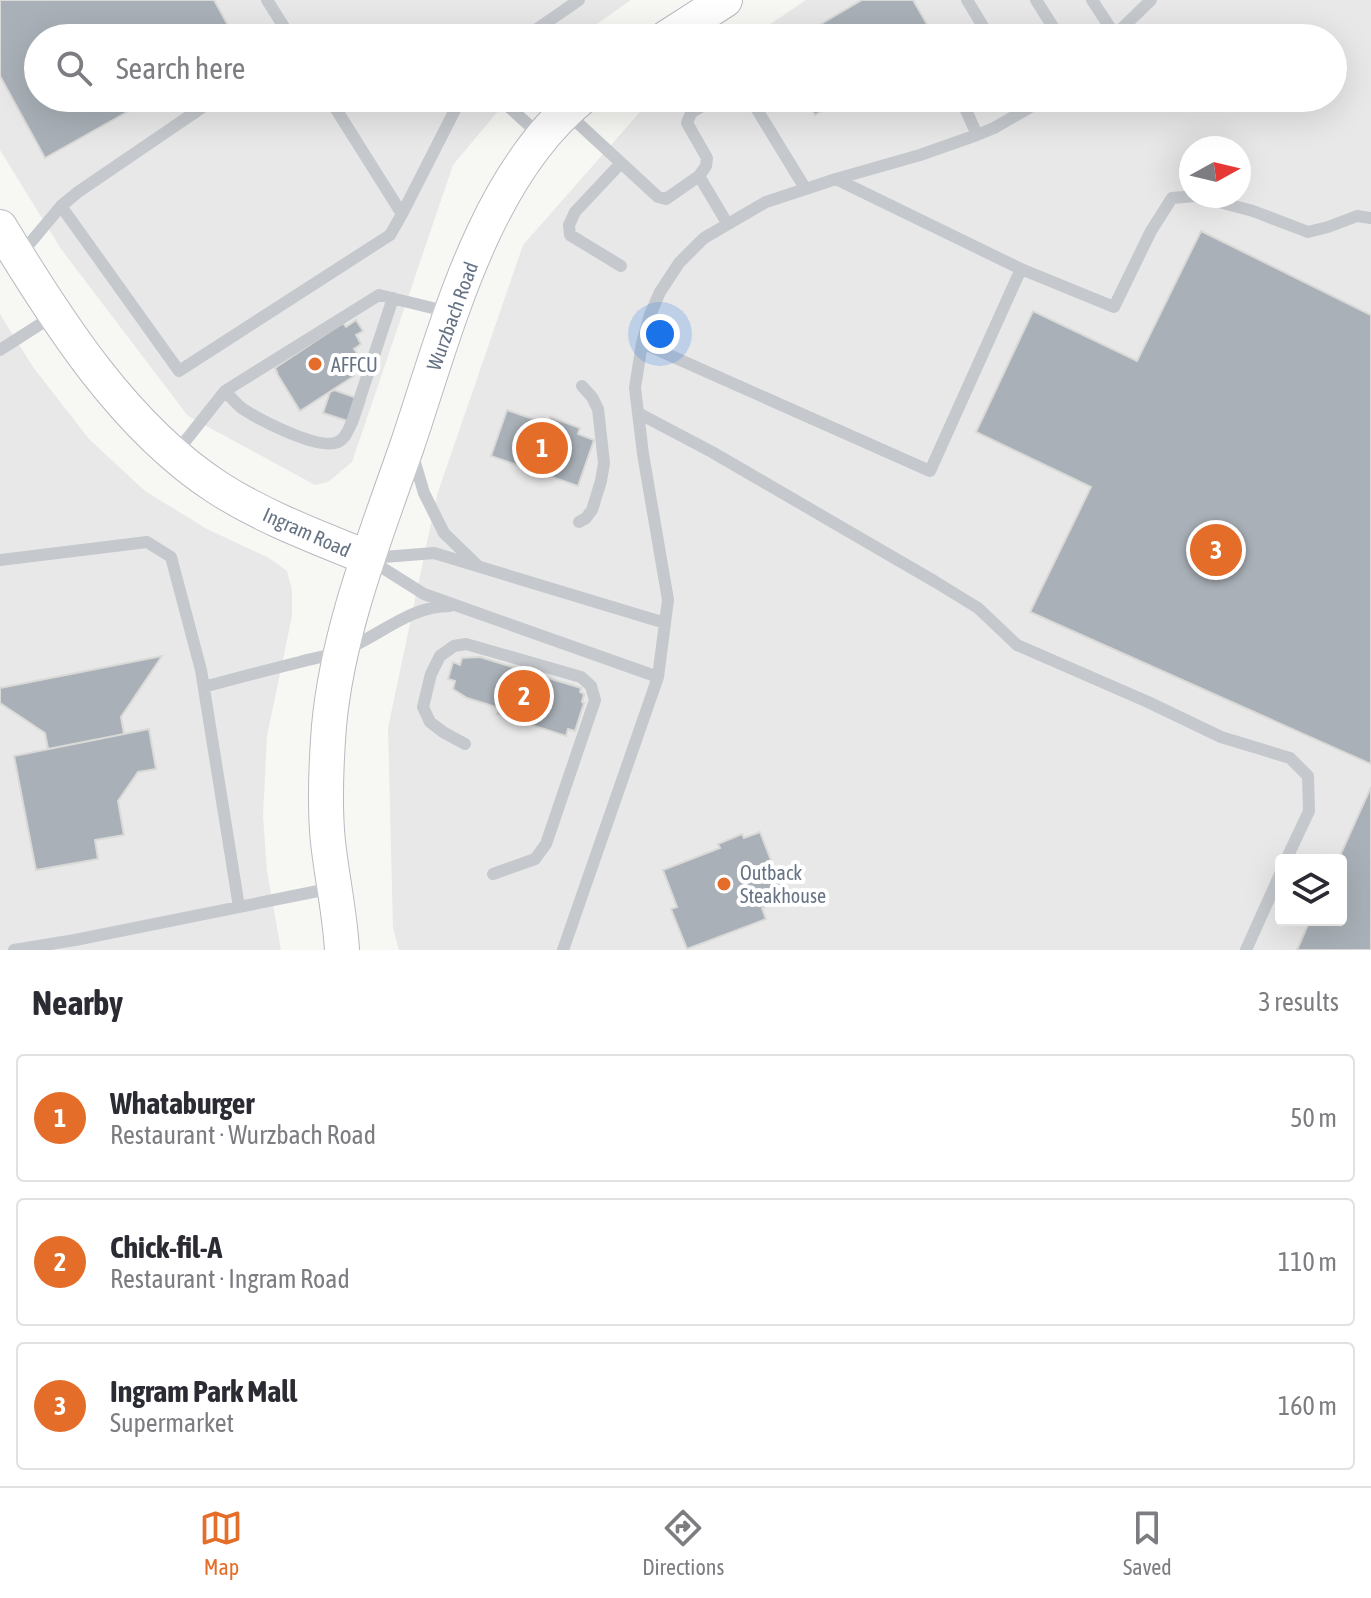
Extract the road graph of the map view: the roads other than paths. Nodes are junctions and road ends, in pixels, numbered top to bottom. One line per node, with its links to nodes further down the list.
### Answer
1 (267, 0): 8 (lane)
2 (579, 0): 9 (lane)
3 (725, 0): 10 (main road)
4 (967, 0): 11 (lane)
5 (1036, 0): 12 (lane)
6 (1092, 0): 13 (lane)
7 (1151, 0): 14 (lane)
8 (282, 24)
9 (544, 24)
10 (688, 24)
11 (982, 24)
12 (1051, 24)
13 (1106, 24)
14 (1126, 24)
15 (195, 112): 31 (lane)
16 (338, 112): 32 (lane)
17 (454, 112): 32 (lane)
18 (514, 112): 26 (lane)
19 (567, 112): 26 (main road, Wurzbach Road)
20 (579, 112): 27 (lane)
21 (693, 112): 28 (lane)
22 (759, 112): 30 (lane)
23 (967, 112): 25 (lane)
24 (1022, 112): 25 (lane)
25 (977, 135): 29 (lane)
26 (543, 138): 40 (main road, Wurzbach Road)
27 (621, 163): 28 (lane); 37 (lane)
28 (699, 176): 34 (lane)
29 (836, 179): 30 (lane); 38 (lane)
30 (805, 188): 34 (lane)
31 (61, 206): 32 (lane); 36 (lane)
32 (402, 214)
33 (1371, 218): 38 (lane)
34 (727, 223): 42 (lane)
35 (0, 227): 36 (main road, Ingram Road)
36 (18, 257): 41 (main road, Ingram Road)
37 (621, 266)
38 (1021, 269): 42 (lane)
39 (393, 298): 40 (lane); 45 (lane); 45 (lane)
40 (453, 313): 47 (main road, Wurzbach Road)
41 (56, 314): 43 (lane); 48 (main road, Ingram Road)
42 (642, 343): 46 (lane)
43 (0, 350)
44 (582, 386): 49 (lane)
45 (225, 391): 48 (lane)
46 (638, 413): 54 (lane); 59 (lane)
47 (409, 440): 50 (main road, Wurzbach Road); 52 (lane)
48 (175, 455): 50 (main road, Ingram Road)
49 (579, 522)
50 (368, 558): 52 (lane); 53 (lane); 55 (main road, Ingram Road)
51 (0, 560): 57 (lane)
52 (479, 568): 54 (lane)
53 (458, 606): 55 (lane); 56 (lane)
54 (665, 623): 56 (lane)
55 (342, 651): 57 (lane); 62 (main road, Ingram Road)
56 (658, 677): 66 (lane)
57 (204, 687): 63 (lane)
58 (465, 744): 60 (lane)
59 (1289, 854)
60 (493, 874)
61 (1275, 885): 67 (lane)
62 (335, 888): 63 (lane); 64 (main road, Ingram Road)
63 (239, 907): 65 (lane)
64 (344, 943)
65 (14, 950)
66 (563, 950)
67 (1246, 950)

